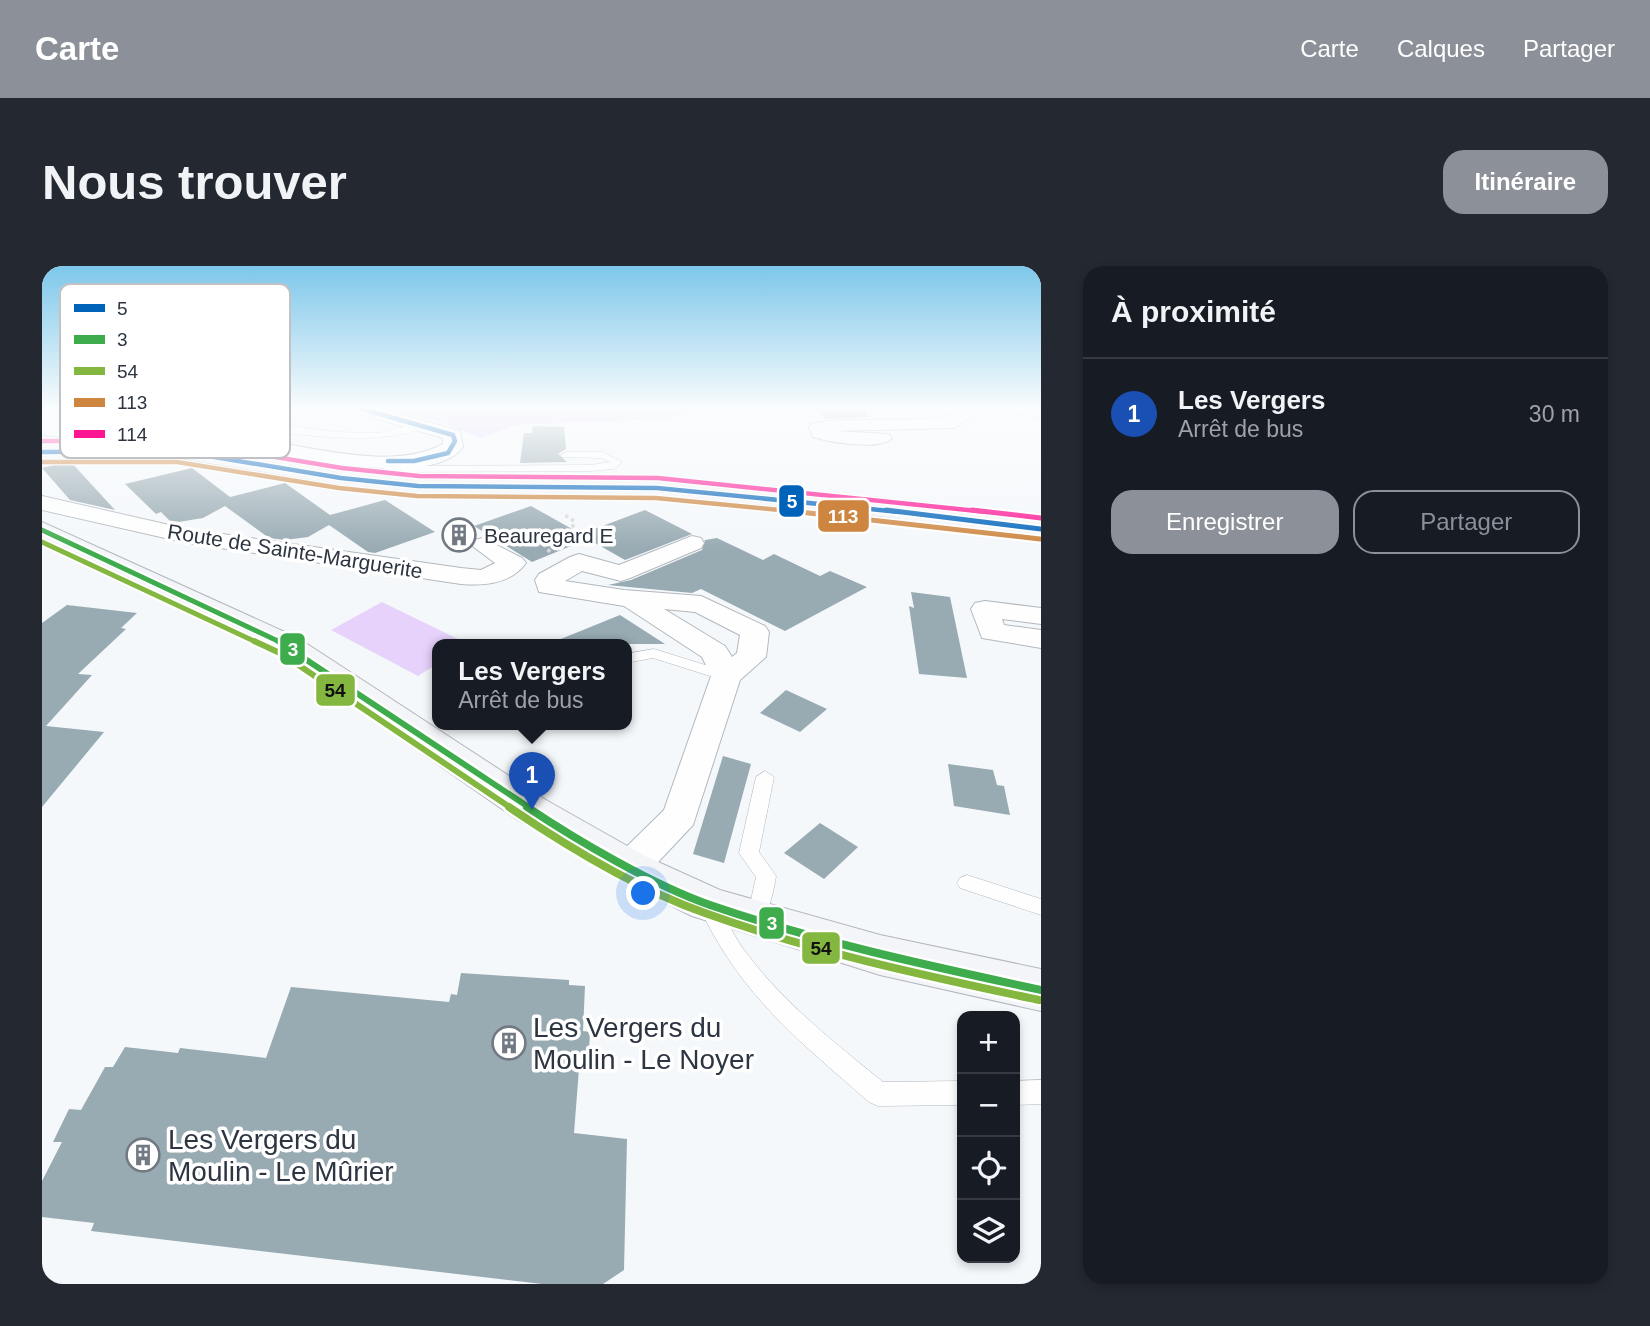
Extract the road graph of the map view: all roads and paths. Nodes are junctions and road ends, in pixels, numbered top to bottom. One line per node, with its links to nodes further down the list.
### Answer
1 (328, 456): 5 (street)
2 (439, 456): 5 (street)
3 (604, 456): 5 (lane)
4 (220, 458): 8 (street)
5 (374, 461)
6 (42, 503): 11 (street, Route de Sainte-Marguerite)
7 (558, 511): 12 (path)
8 (1041, 529)
9 (42, 530): 19 (street)
10 (692, 543): 13 (street)
11 (483, 545)
12 (553, 555)
13 (624, 598): 17 (street); 17 (street)
14 (1041, 616): 15 (street)
15 (1041, 639)
16 (632, 658): 17 (lane)
17 (726, 676): 19 (street)
18 (765, 777): 23 (lane)
19 (630, 867): 21 (street)
20 (967, 883): 22 (lane)
21 (708, 904): 23 (street); 26 (lane)
22 (1041, 907)
23 (749, 918): 24 (street)
24 (1041, 990)
25 (1041, 1092): 27 (lane)
26 (957, 1093)
27 (1020, 1093)

